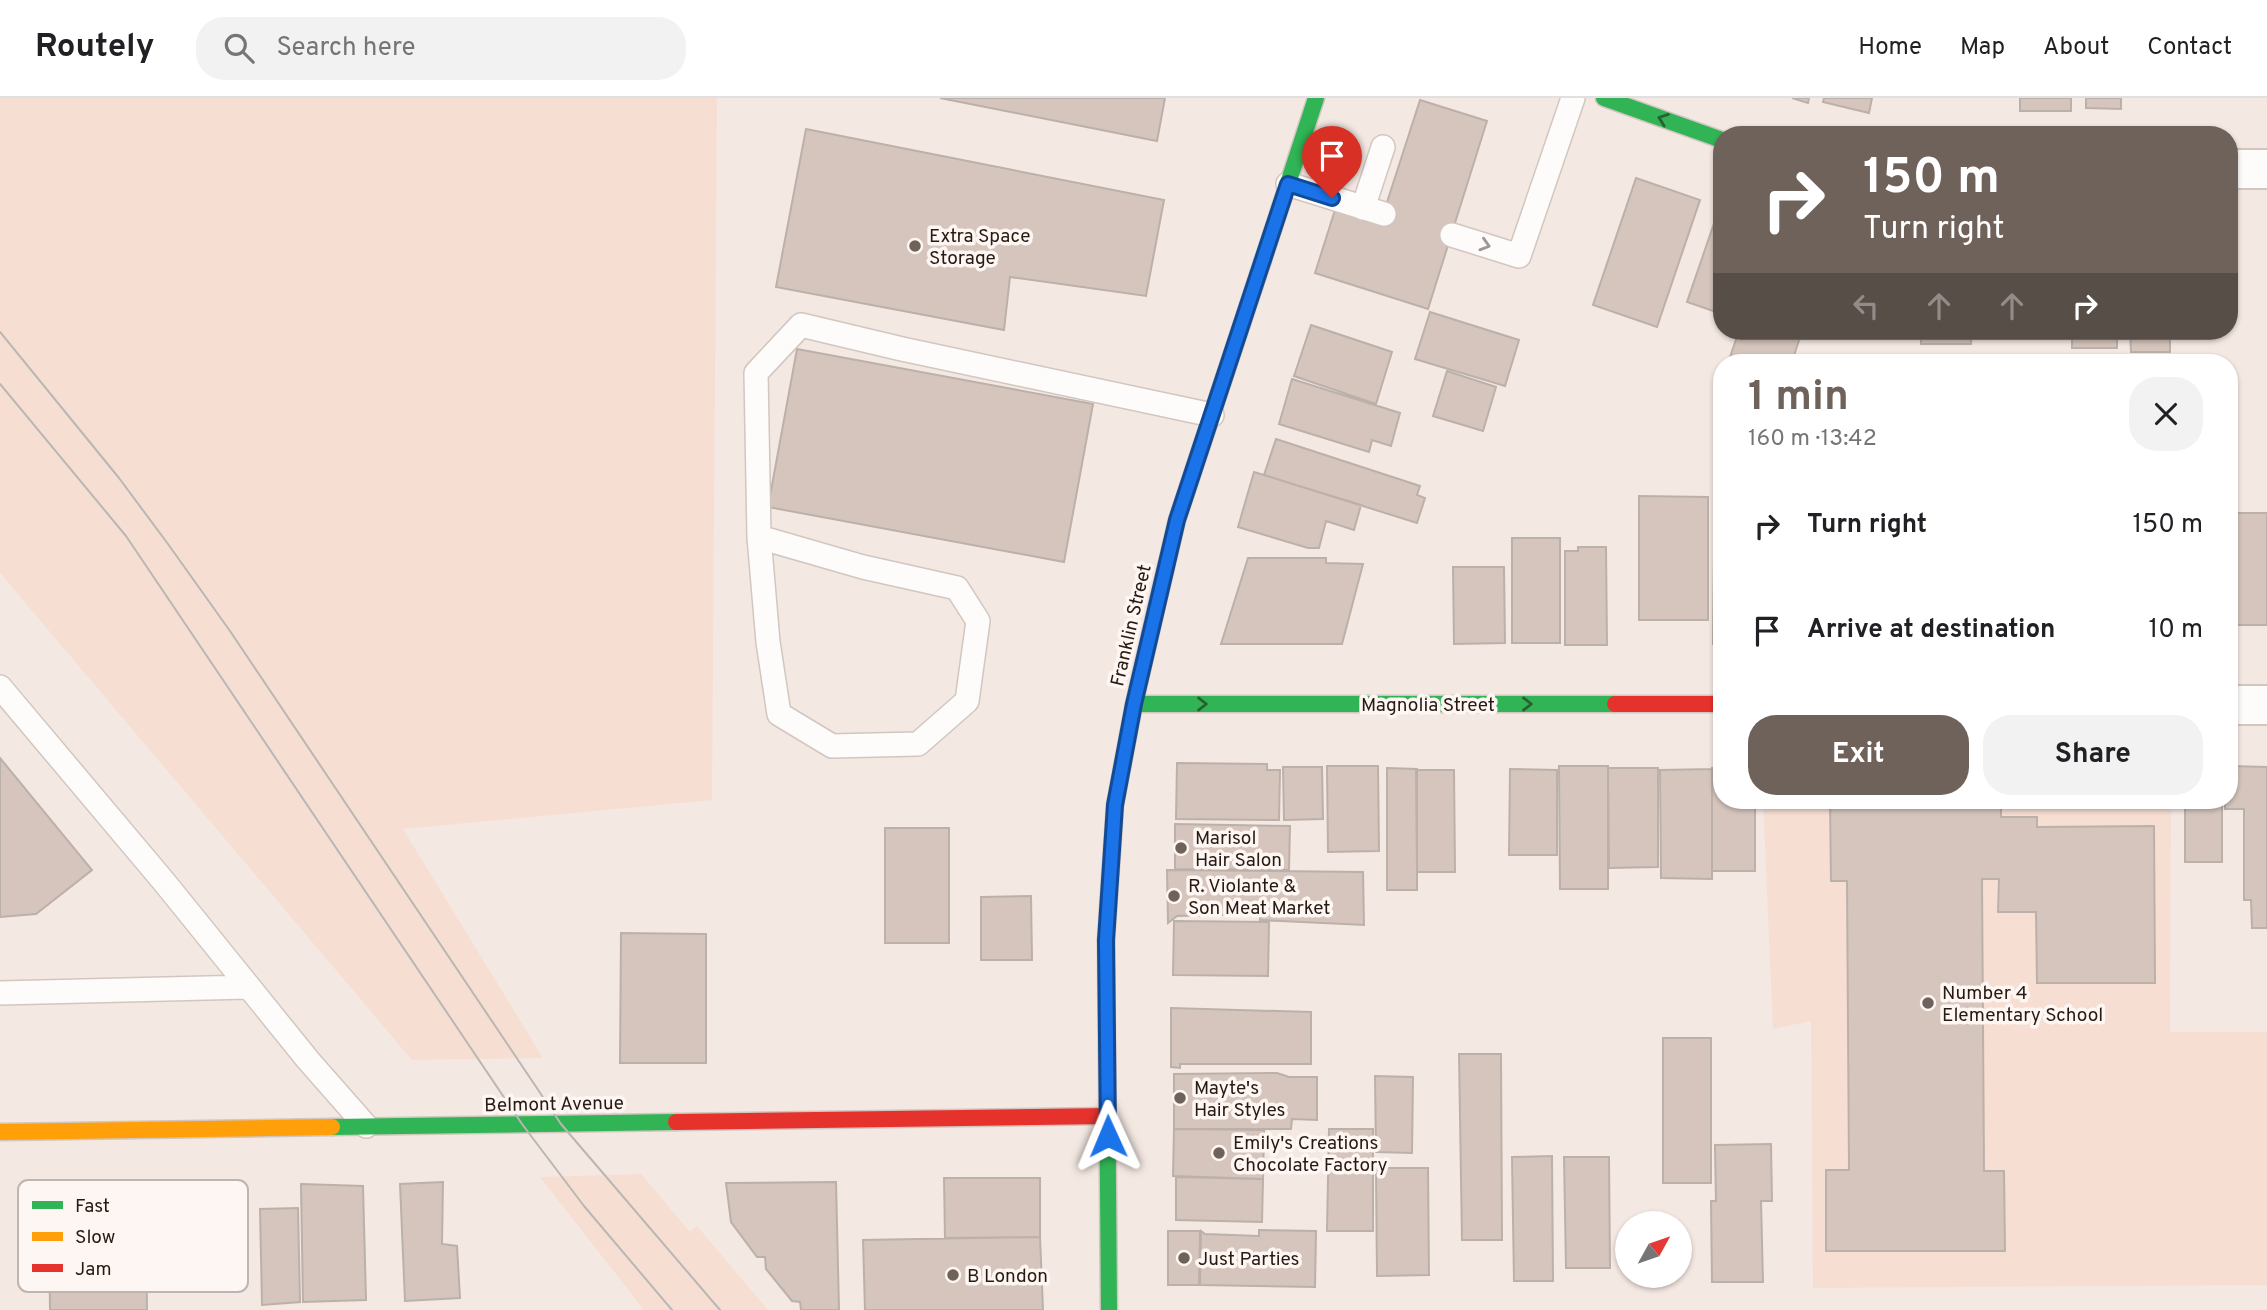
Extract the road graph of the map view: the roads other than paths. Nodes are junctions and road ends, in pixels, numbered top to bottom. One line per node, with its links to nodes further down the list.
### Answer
1 (1316, 98): 8 (street, Franklin Street)
2 (1573, 98): 9 (lane, one-way to 2)
3 (1604, 98): 4 (street, one-way to 3)
4 (1713, 137)
5 (1383, 147): 8 (lane)
6 (2238, 169): 7 (street)
7 (2267, 169)
8 (1288, 184): 10 (street, Franklin Street)
9 (1452, 235)
10 (1212, 415): 11 (lane); 13 (street, Franklin Street)
11 (759, 537): 11 (lane)
12 (0, 687): 17 (lane)
13 (1134, 704): 14 (street, Magnolia Street, one-way to 14); 19 (street, Franklin Street)
14 (1713, 705)
15 (2238, 705): 16 (street)
16 (2267, 705)
17 (248, 987): 18 (lane); 20 (lane)
18 (0, 993)
19 (1108, 1116): 20 (street, Belmont Avenue); 22 (street, Franklin Street)
20 (366, 1126): 21 (street, Belmont Avenue)
21 (0, 1132)
22 (1110, 1310)

